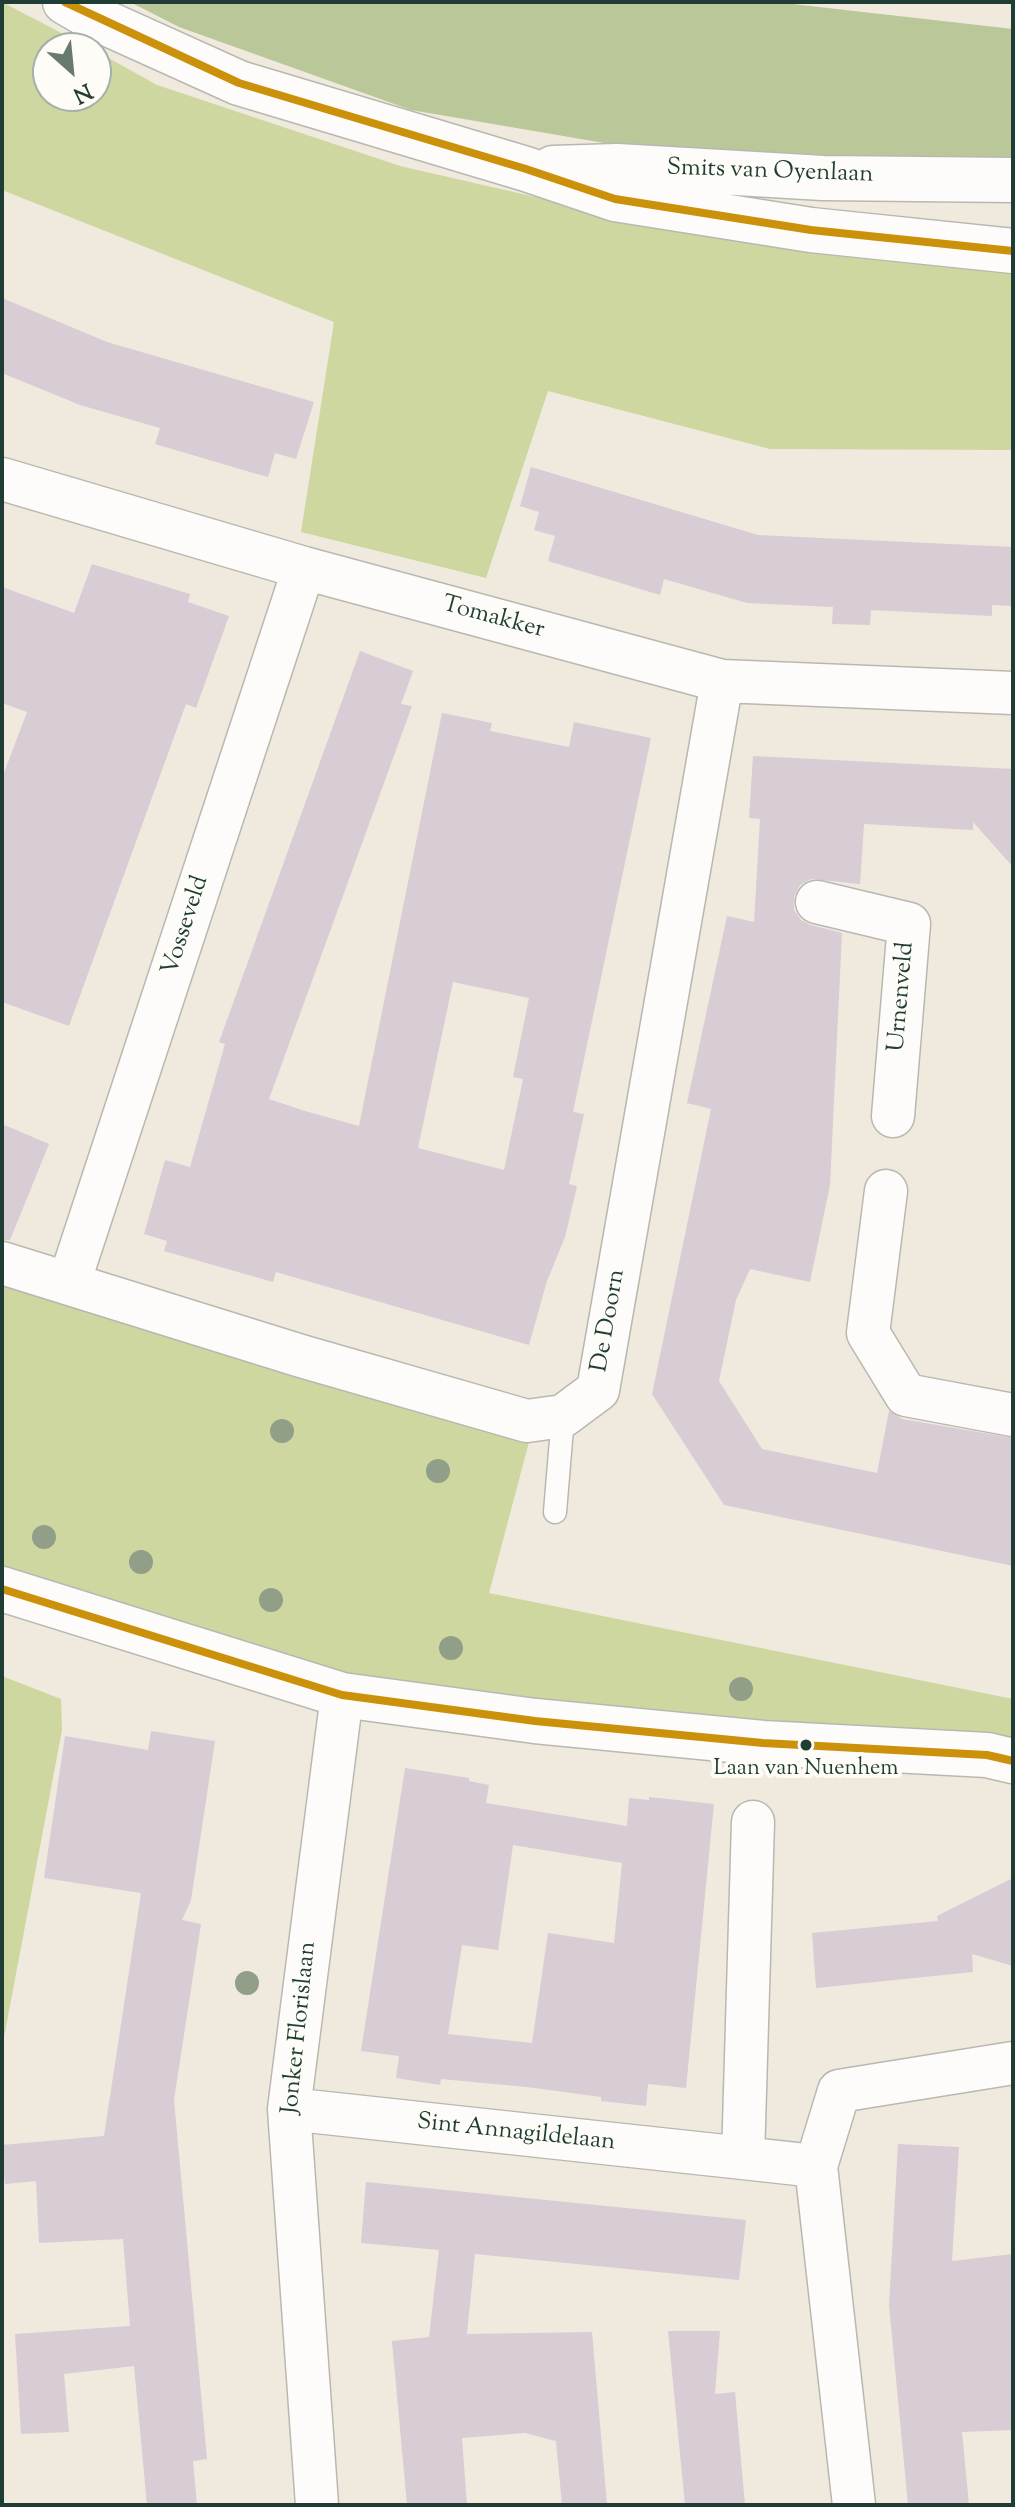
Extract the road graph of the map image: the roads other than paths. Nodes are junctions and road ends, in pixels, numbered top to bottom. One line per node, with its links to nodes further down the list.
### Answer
1 (65, 2): 2 (main road, Smits van Oyenlaan)
2 (526, 169): 3 (main road, Smits van Oyenlaan); 4 (main road, Smits van Oyenlaan)
3 (1013, 180)
4 (1013, 251)
5 (2, 479): 6 (street, Tomakker)
6 (304, 568): 7 (street, Tomakker); 13 (street, Vosseveld)
7 (722, 681): 8 (street, Tomakker); 15 (street, De Doorn)
8 (1007, 698)
9 (817, 902): 10 (street, Urnenveld)
10 (893, 1116)
11 (886, 1191): 14 (street)
12 (2, 1263): 13 (street)
13 (69, 1283): 15 (street)
14 (1013, 1415)
15 (563, 1416): 16 (lane)
16 (555, 1512)
17 (2, 1589): 18 (main road)
18 (342, 1695): 19 (main road); 22 (street, Jonker Florislaan)
19 (1013, 1761)
20 (753, 1822): 23 (street)
21 (1013, 2063): 24 (street)
22 (289, 2109): 23 (street, Sint Annagildelaan); 25 (street, Jonker Florislaan)
23 (743, 2158): 24 (street, Sint Annagildelaan)
24 (816, 2166): 26 (street)
25 (317, 2505)
26 (854, 2505)

